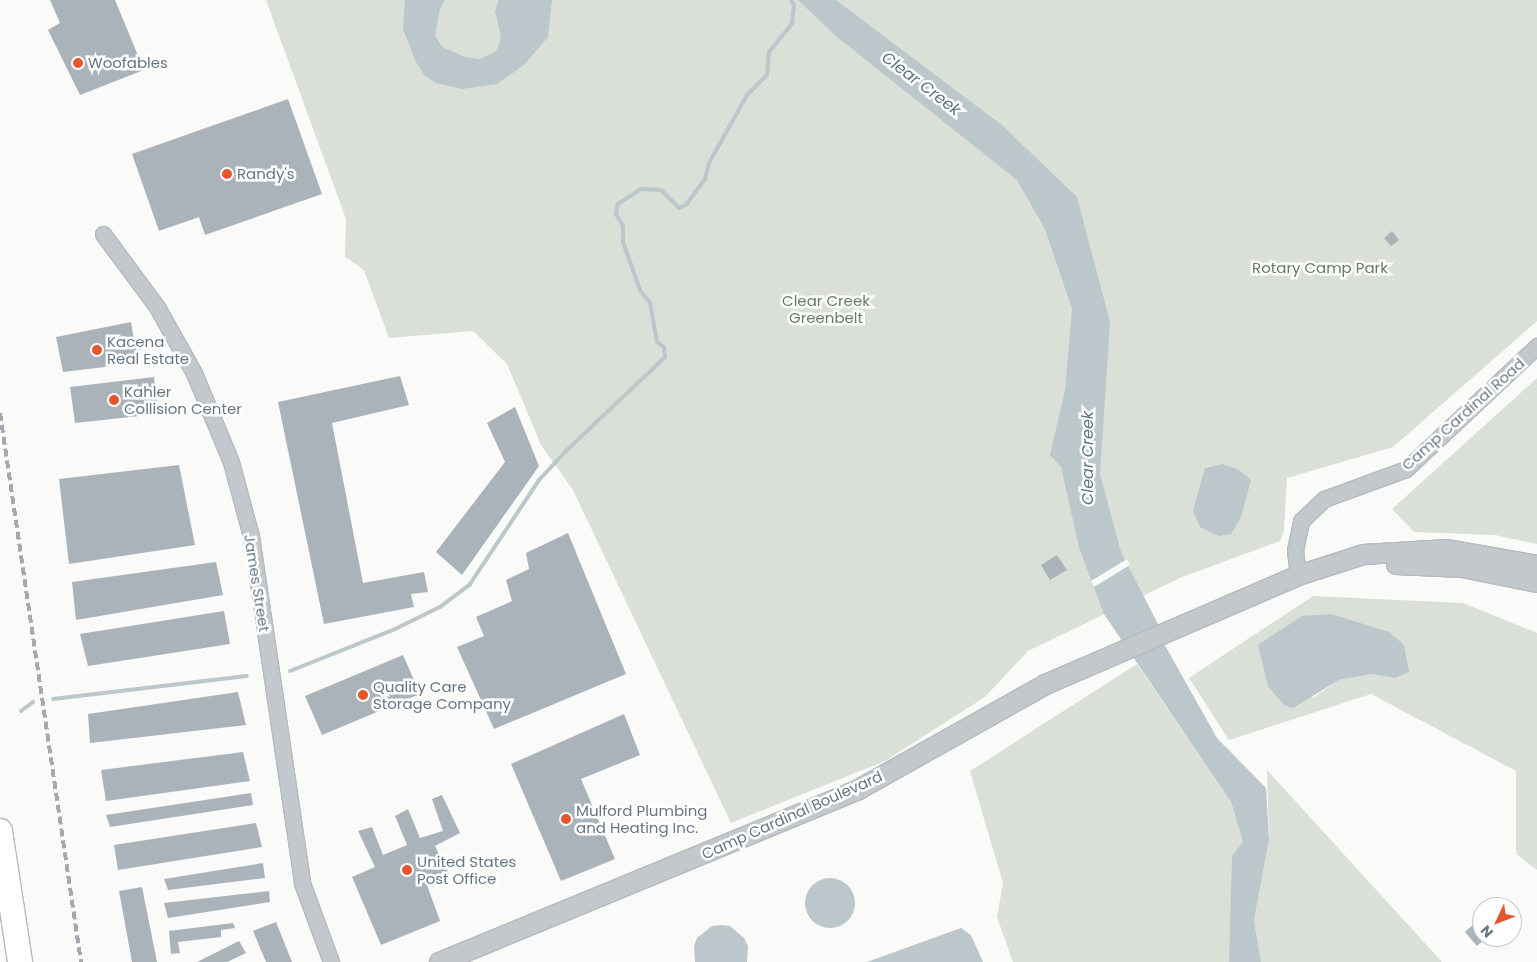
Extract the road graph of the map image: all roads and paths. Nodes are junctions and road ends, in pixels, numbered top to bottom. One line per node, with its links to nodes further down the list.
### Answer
1 (103, 234): 8 (street, James Street)
2 (1537, 346): 4 (street, Camp Cardinal Road)
3 (1537, 565): 4 (street)
4 (1298, 575): 5 (street); 9 (street, Camp Cardinal Boulevard)
5 (1537, 582)
6 (0, 831): 7 (main road)
7 (20, 962)
8 (331, 962)
9 (439, 962)

